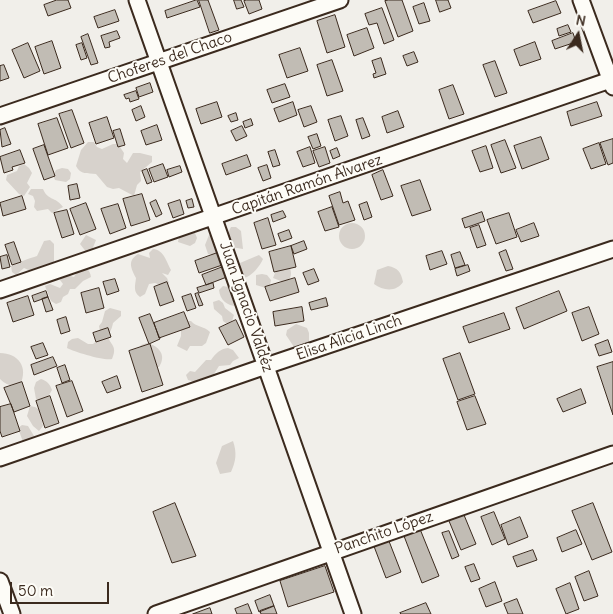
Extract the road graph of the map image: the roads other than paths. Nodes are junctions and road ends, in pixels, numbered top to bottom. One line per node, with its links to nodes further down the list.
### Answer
1 (138, 0): 4 (street, Juan Ignacio Valdéz)
2 (340, 0): 4 (street, Choferes del Chaco)
3 (581, 0): 5 (street)
4 (159, 61): 6 (street, Choferes del Chaco); 7 (street, Juan Ignacio Valdéz)
5 (612, 82): 7 (street, Capitán Ramón Alvarez)
6 (0, 116)
7 (214, 216): 9 (street, Capitán Ramón Alvarez); 10 (street, Juan Ignacio Valdéz)
8 (613, 249): 10 (street, Elisa Alicia Linch)
9 (0, 290)
10 (266, 366): 12 (street, Elisa Alicia Linch); 13 (street, Juan Ignacio Valdéz)
11 (613, 454): 13 (street, Panchito López)
12 (0, 458)
13 (331, 552): 16 (street, Panchito López); 17 (street, Juan Ignacio Valdéz)
14 (0, 581): 15 (street)
15 (12, 614)
16 (156, 614)
17 (353, 614)

